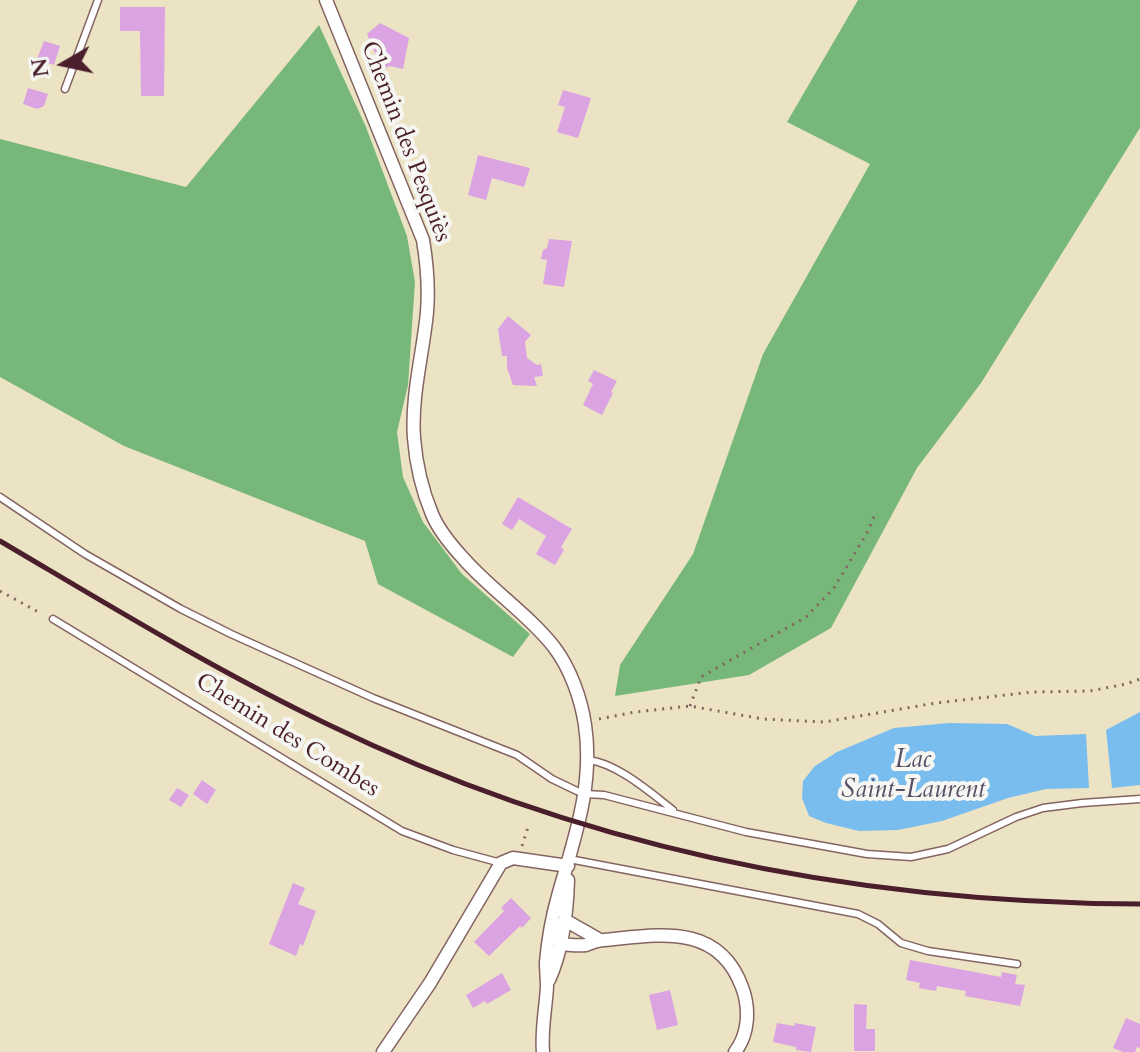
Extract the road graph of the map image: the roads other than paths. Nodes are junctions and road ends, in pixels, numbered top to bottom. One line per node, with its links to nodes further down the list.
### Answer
1 (98, 0): 3 (lane)
2 (326, 0): 6 (street, Chemin des Pesquiès)
3 (65, 89)
4 (0, 497): 7 (lane)
5 (53, 619): 10 (lane, Chemin des Combes)
6 (588, 760): 7 (street, Chemin des Pesquiès); 9 (lane)
7 (585, 794): 9 (lane); 11 (street, Chemin des Pesquiès)
8 (1140, 799): 9 (lane)
9 (676, 812)
10 (501, 863): 11 (street, Chemin des Combes); 18 (street)
11 (568, 863): 12 (street, Chemin des Pesquiès); 13 (street, Chemin des Pesquiès); 16 (lane)
12 (565, 922): 13 (street); 14 (street); 15 (street, Chemin des Pesquiès)
13 (551, 932): 15 (street); 17 (street, Chemin des Pesquiès)
14 (600, 940): 15 (street); 20 (street)
15 (561, 944): 17 (street, Chemin des Pesquiès)
16 (1017, 964)
17 (547, 986): 19 (street, Chemin des Pesquiès)
18 (383, 1052)
19 (543, 1052)
20 (735, 1052)

